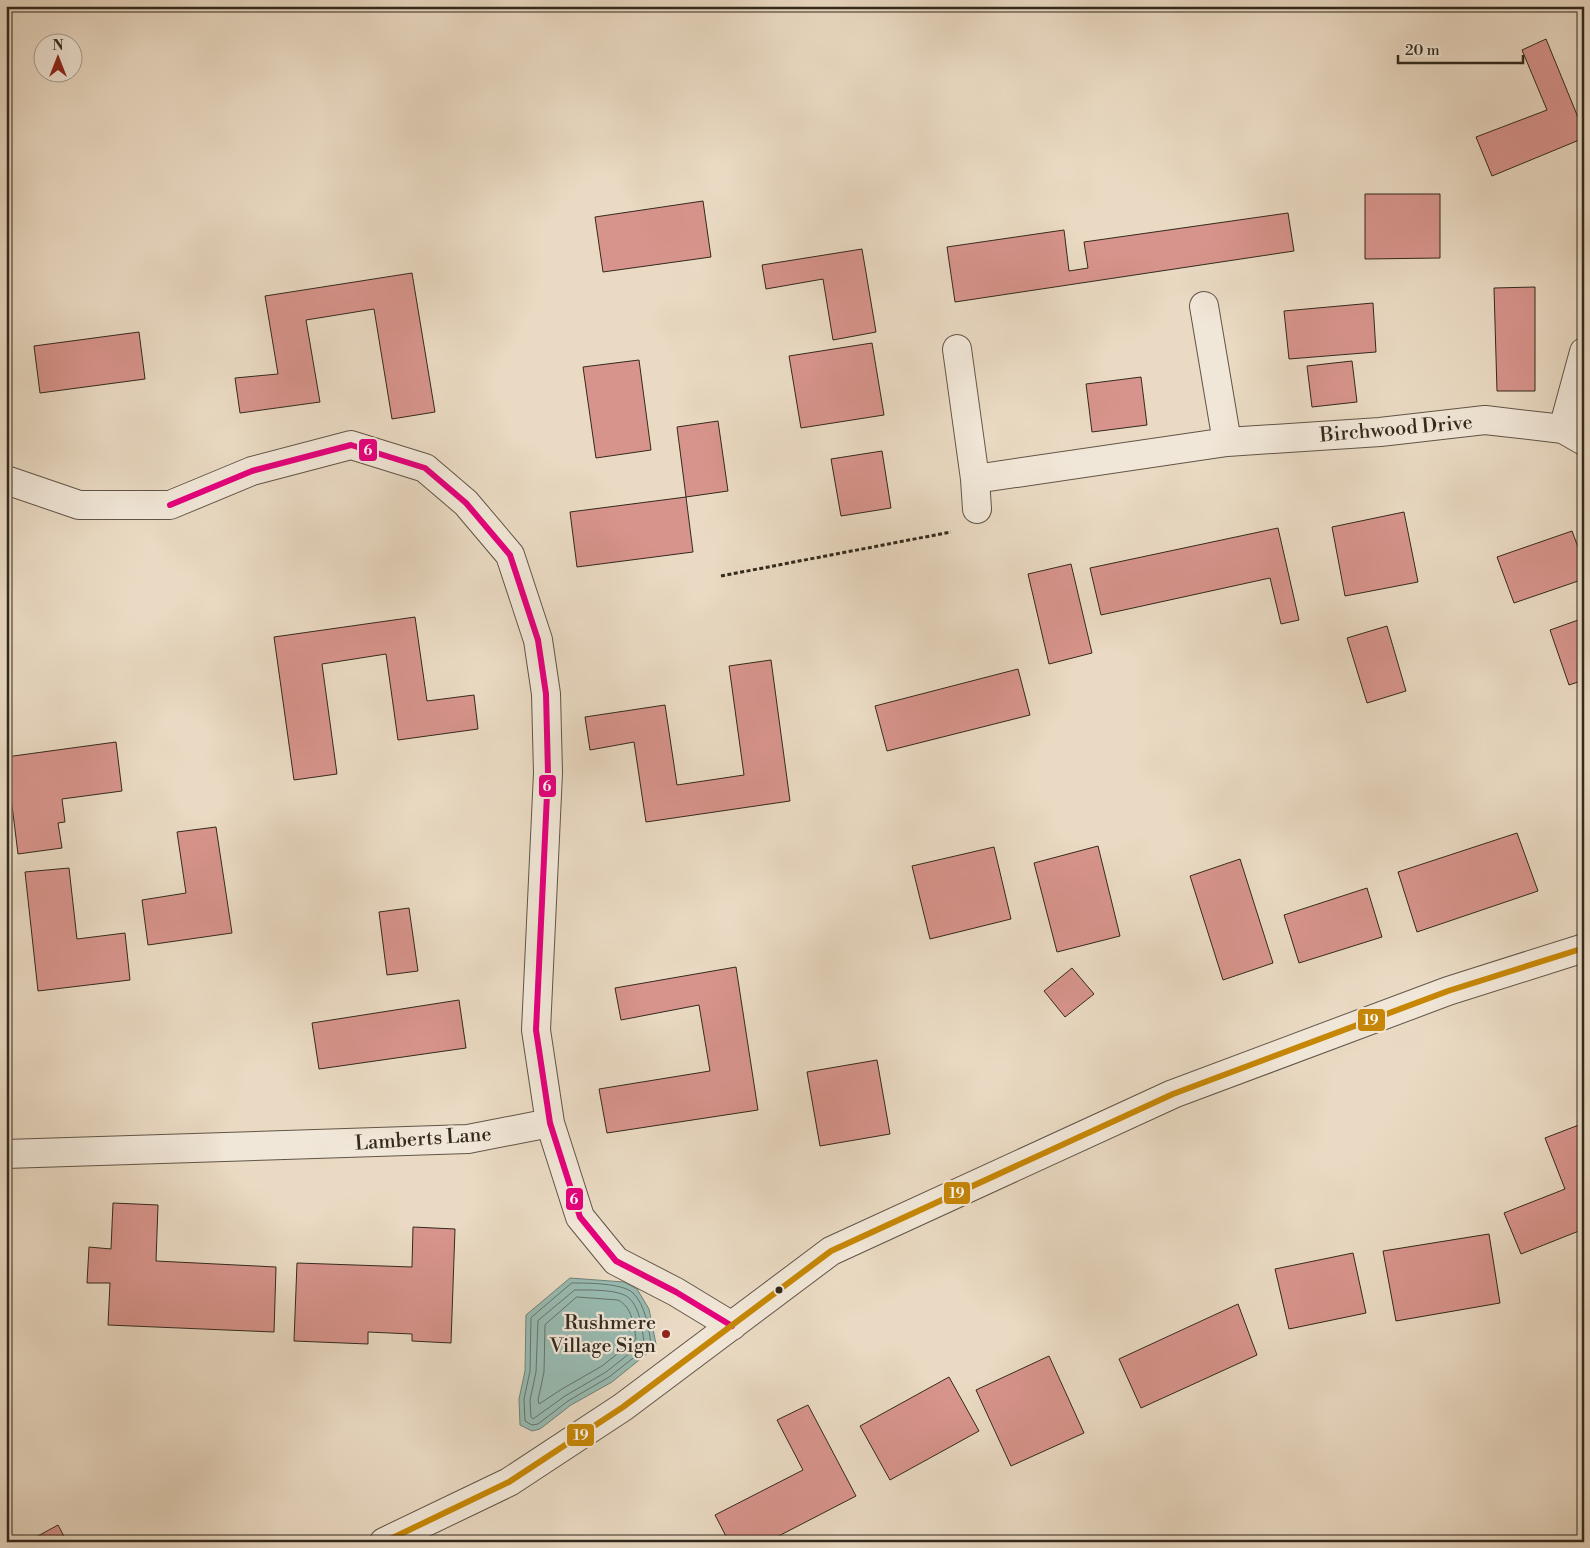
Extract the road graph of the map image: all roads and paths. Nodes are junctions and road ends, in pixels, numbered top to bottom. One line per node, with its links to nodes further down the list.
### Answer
1 (1204, 306): 5 (street)
2 (957, 349): 6 (street)
3 (1584, 352): 4 (street, Birchwood Drive)
4 (1574, 436): 5 (street, Birchwood Drive)
5 (1228, 442): 6 (street, Birchwood Drive)
6 (976, 479): 8 (street)
7 (6, 480): 11 (street)
8 (977, 509): 9 (path)
9 (721, 576)
10 (1584, 948): 13 (street)
11 (550, 1123): 12 (street, Lamberts Lane); 13 (street)
12 (6, 1154)
13 (732, 1326): 14 (street)
14 (384, 1542)

